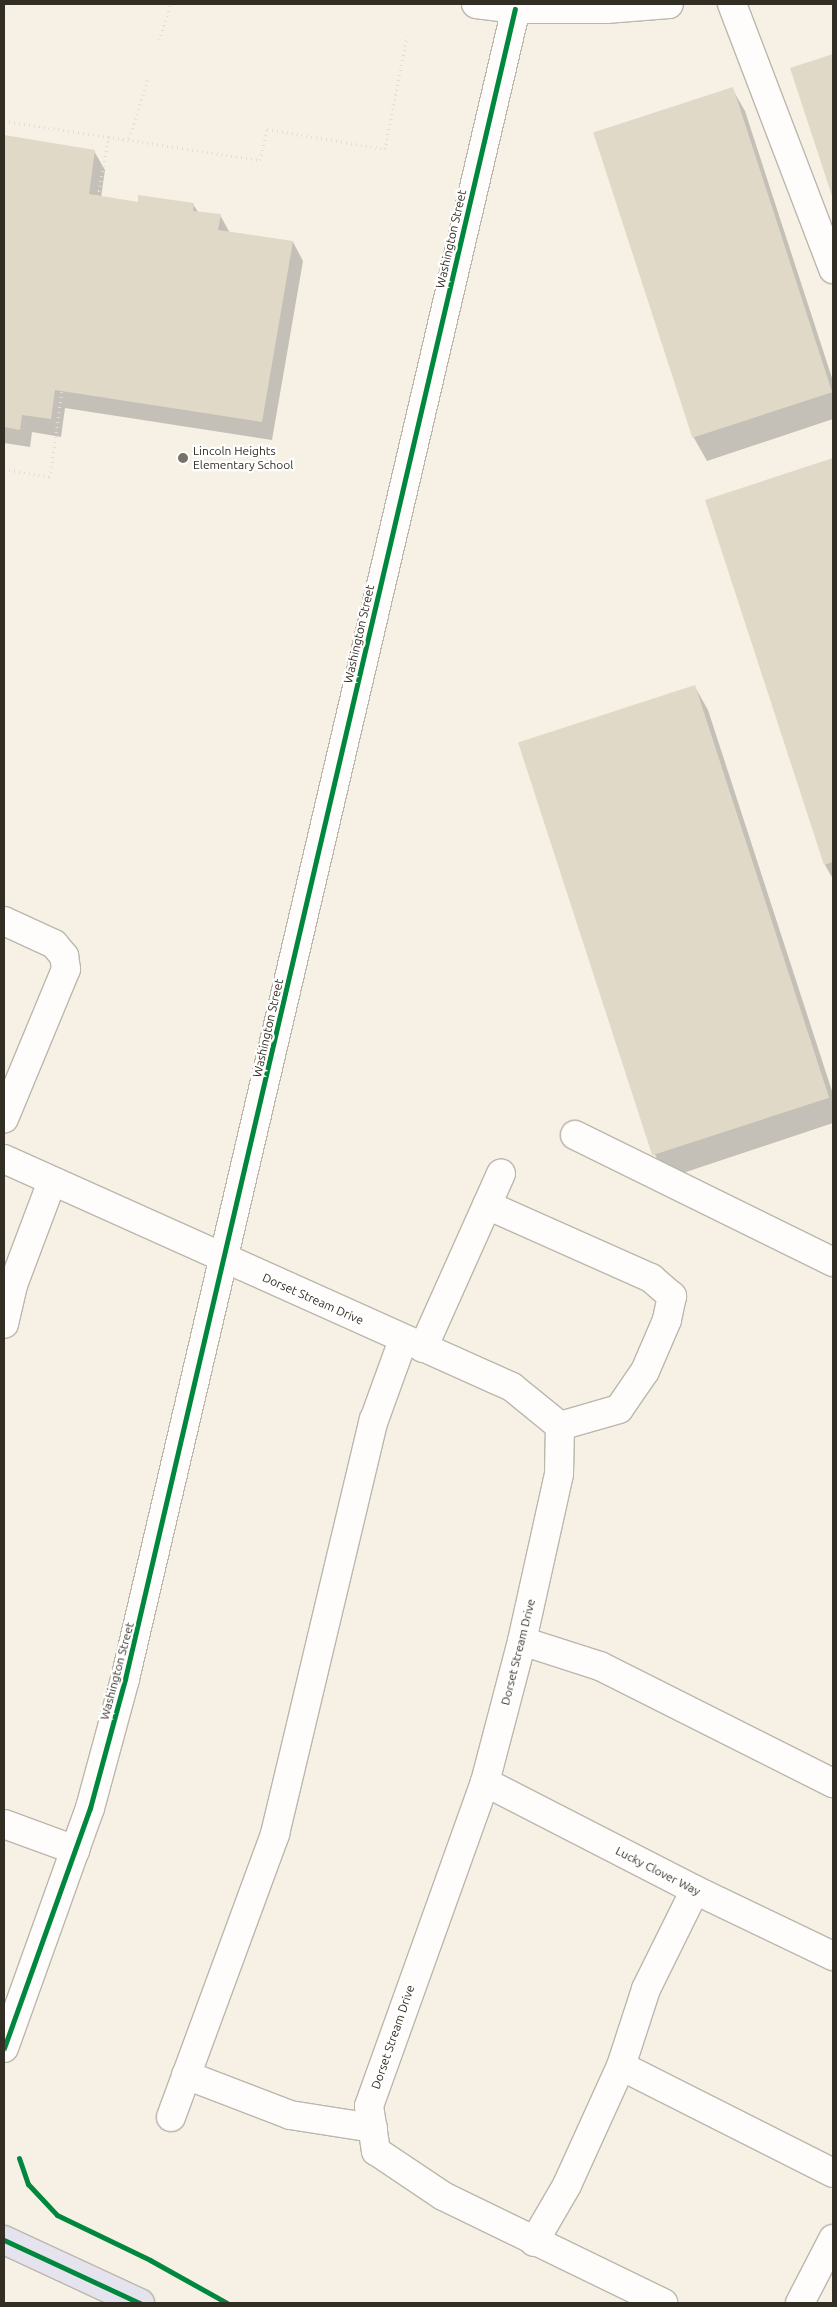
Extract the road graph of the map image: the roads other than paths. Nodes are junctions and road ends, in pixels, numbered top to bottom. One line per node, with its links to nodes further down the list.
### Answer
1 (476, 4): 4 (street)
2 (669, 4): 4 (street)
3 (732, 4): 5 (street)
4 (516, 7): 13 (street, Washington Street)
5 (833, 270)
6 (4, 922): 7 (street)
7 (4, 1119)
8 (575, 1135): 14 (street)
9 (4, 1159): 11 (street, Dorset Stream Drive)
10 (501, 1174): 12 (street)
11 (52, 1181): 13 (street, Dorset Stream Drive); 15 (street)
12 (487, 1205): 16 (street); 17 (street)
13 (224, 1259): 16 (street, Dorset Stream Drive); 22 (street, Washington Street)
14 (833, 1262)
15 (4, 1324)
16 (413, 1344): 17 (street, Dorset Stream Drive); 27 (street)
17 (560, 1426): 18 (street, Dorset Stream Drive)
18 (522, 1641): 19 (street, Dorset Stream Drive); 20 (street)
19 (485, 1782): 23 (street, Lucky Clover Way); 29 (street, Dorset Stream Drive)
20 (833, 1783)
21 (4, 1824): 22 (street)
22 (75, 1850): 25 (street, Washington Street)
23 (694, 1890): 24 (street, Lucky Clover Way); 26 (street)
24 (833, 1956)
25 (4, 2048)
26 (621, 2066): 30 (street); 33 (street)
27 (186, 2075): 28 (street); 29 (street)
28 (171, 2117)
29 (373, 2128): 33 (street, Dorset Stream Drive)
30 (833, 2173)
31 (833, 2239): 36 (street)
32 (4, 2240): 34 (highway)
33 (534, 2242): 35 (street, Dorset Stream Drive)
34 (140, 2303)
35 (664, 2303)
36 (800, 2303)

